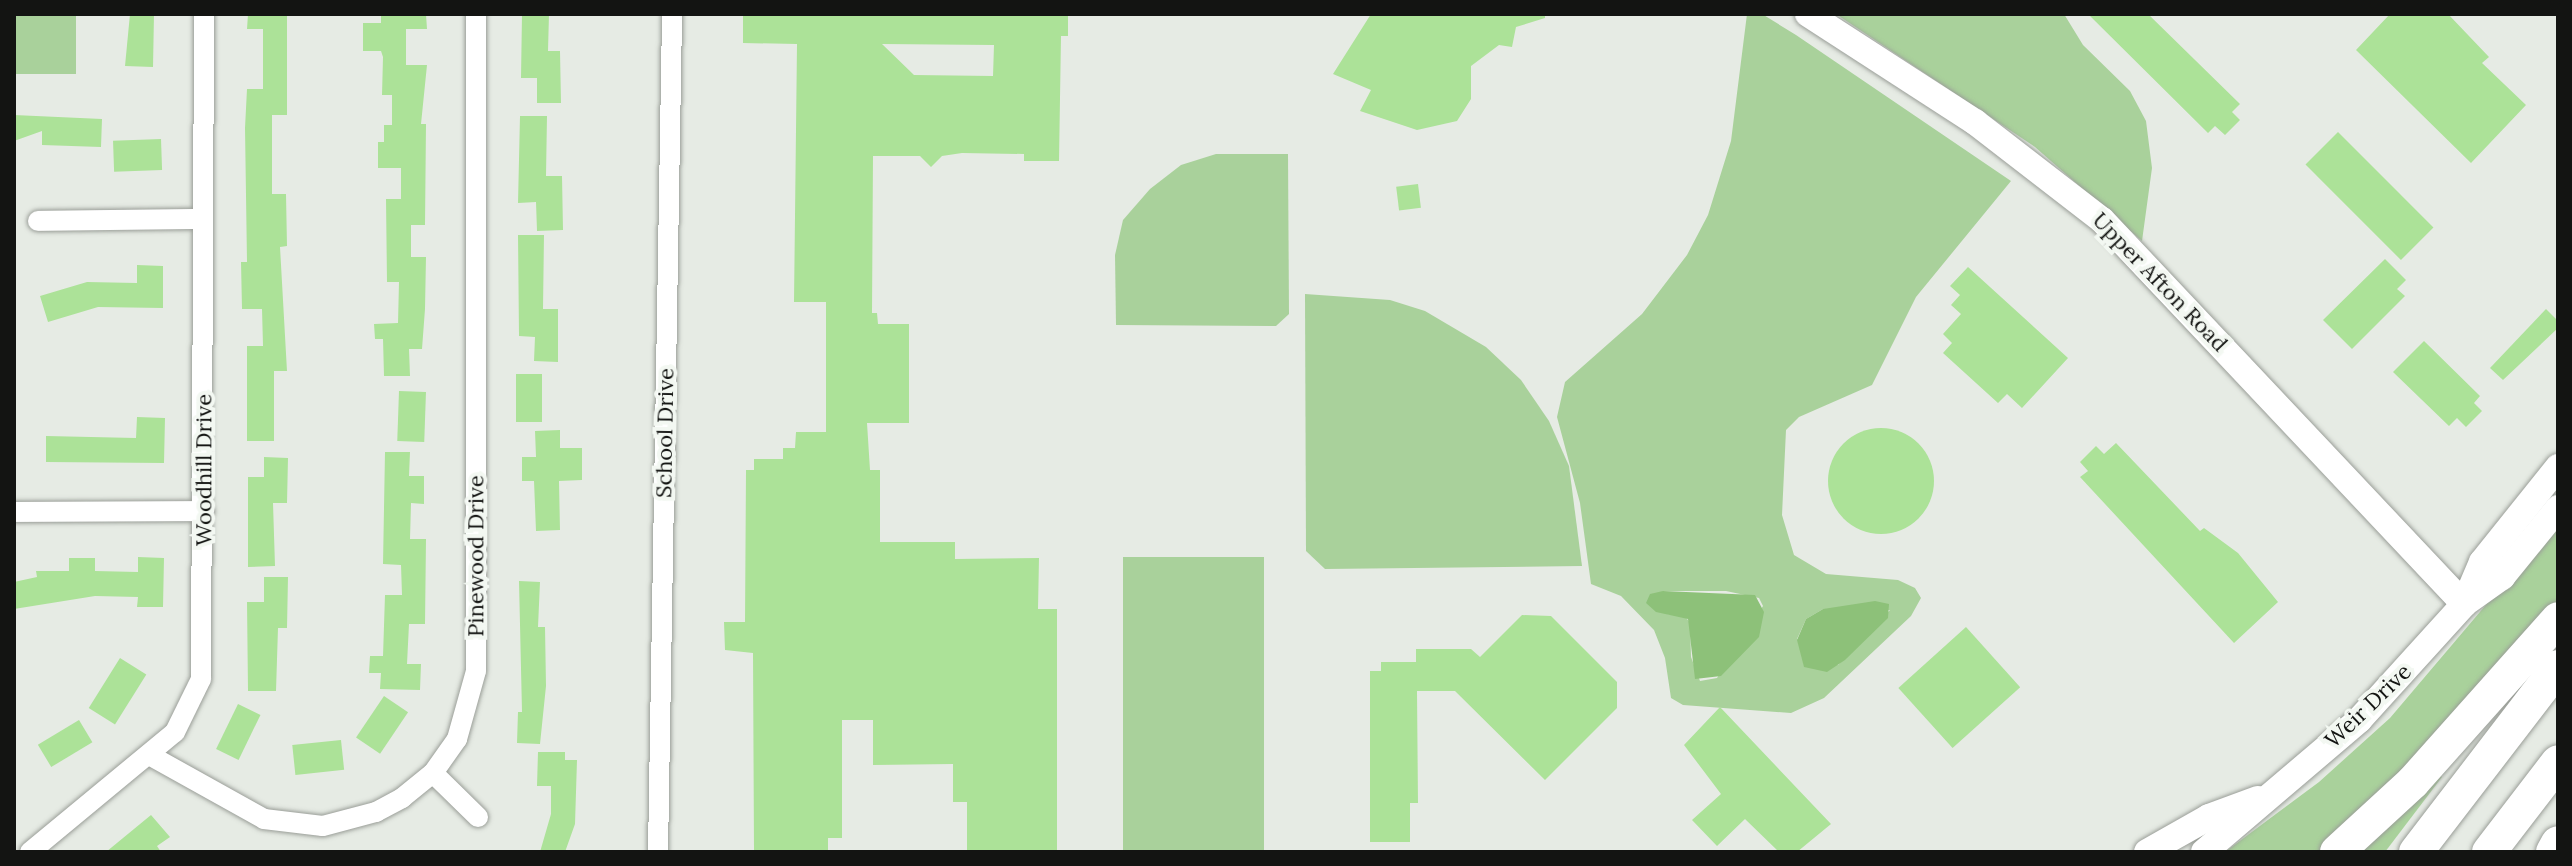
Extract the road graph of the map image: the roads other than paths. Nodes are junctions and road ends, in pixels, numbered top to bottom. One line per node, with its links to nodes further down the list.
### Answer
1 (204, 14): 5 (street, Woodhill Drive)
2 (476, 14): 16 (street, Pinewood Drive)
3 (672, 14): 21 (street, School Drive)
4 (1808, 14): 11 (street, Upper Afton Road)
5 (203, 219): 6 (street); 9 (street, Woodhill Drive)
6 (38, 221)
7 (2558, 467): 11 (street, Weir Drive)
8 (2558, 508): 11 (street, Weir Drive)
9 (204, 511): 10 (street); 14 (street, Woodhill Drive)
10 (14, 512)
11 (2464, 604): 17 (street, Weir Drive)
12 (2558, 619): 24 (highway)
13 (2558, 667): 25 (highway)
14 (151, 756): 16 (street, Pinewood Drive); 20 (street, Woodhill Drive)
15 (2558, 762): 26 (highway)
16 (433, 773): 18 (street)
17 (2262, 798): 22 (street, Weir Drive); 23 (street, Weir Drive)
18 (478, 817)
19 (2558, 843): 27 (highway)
20 (30, 852)
21 (658, 852)
22 (2147, 852)
23 (2204, 852)
24 (2337, 852)
25 (2416, 852)
26 (2489, 852)
27 (2553, 852)

